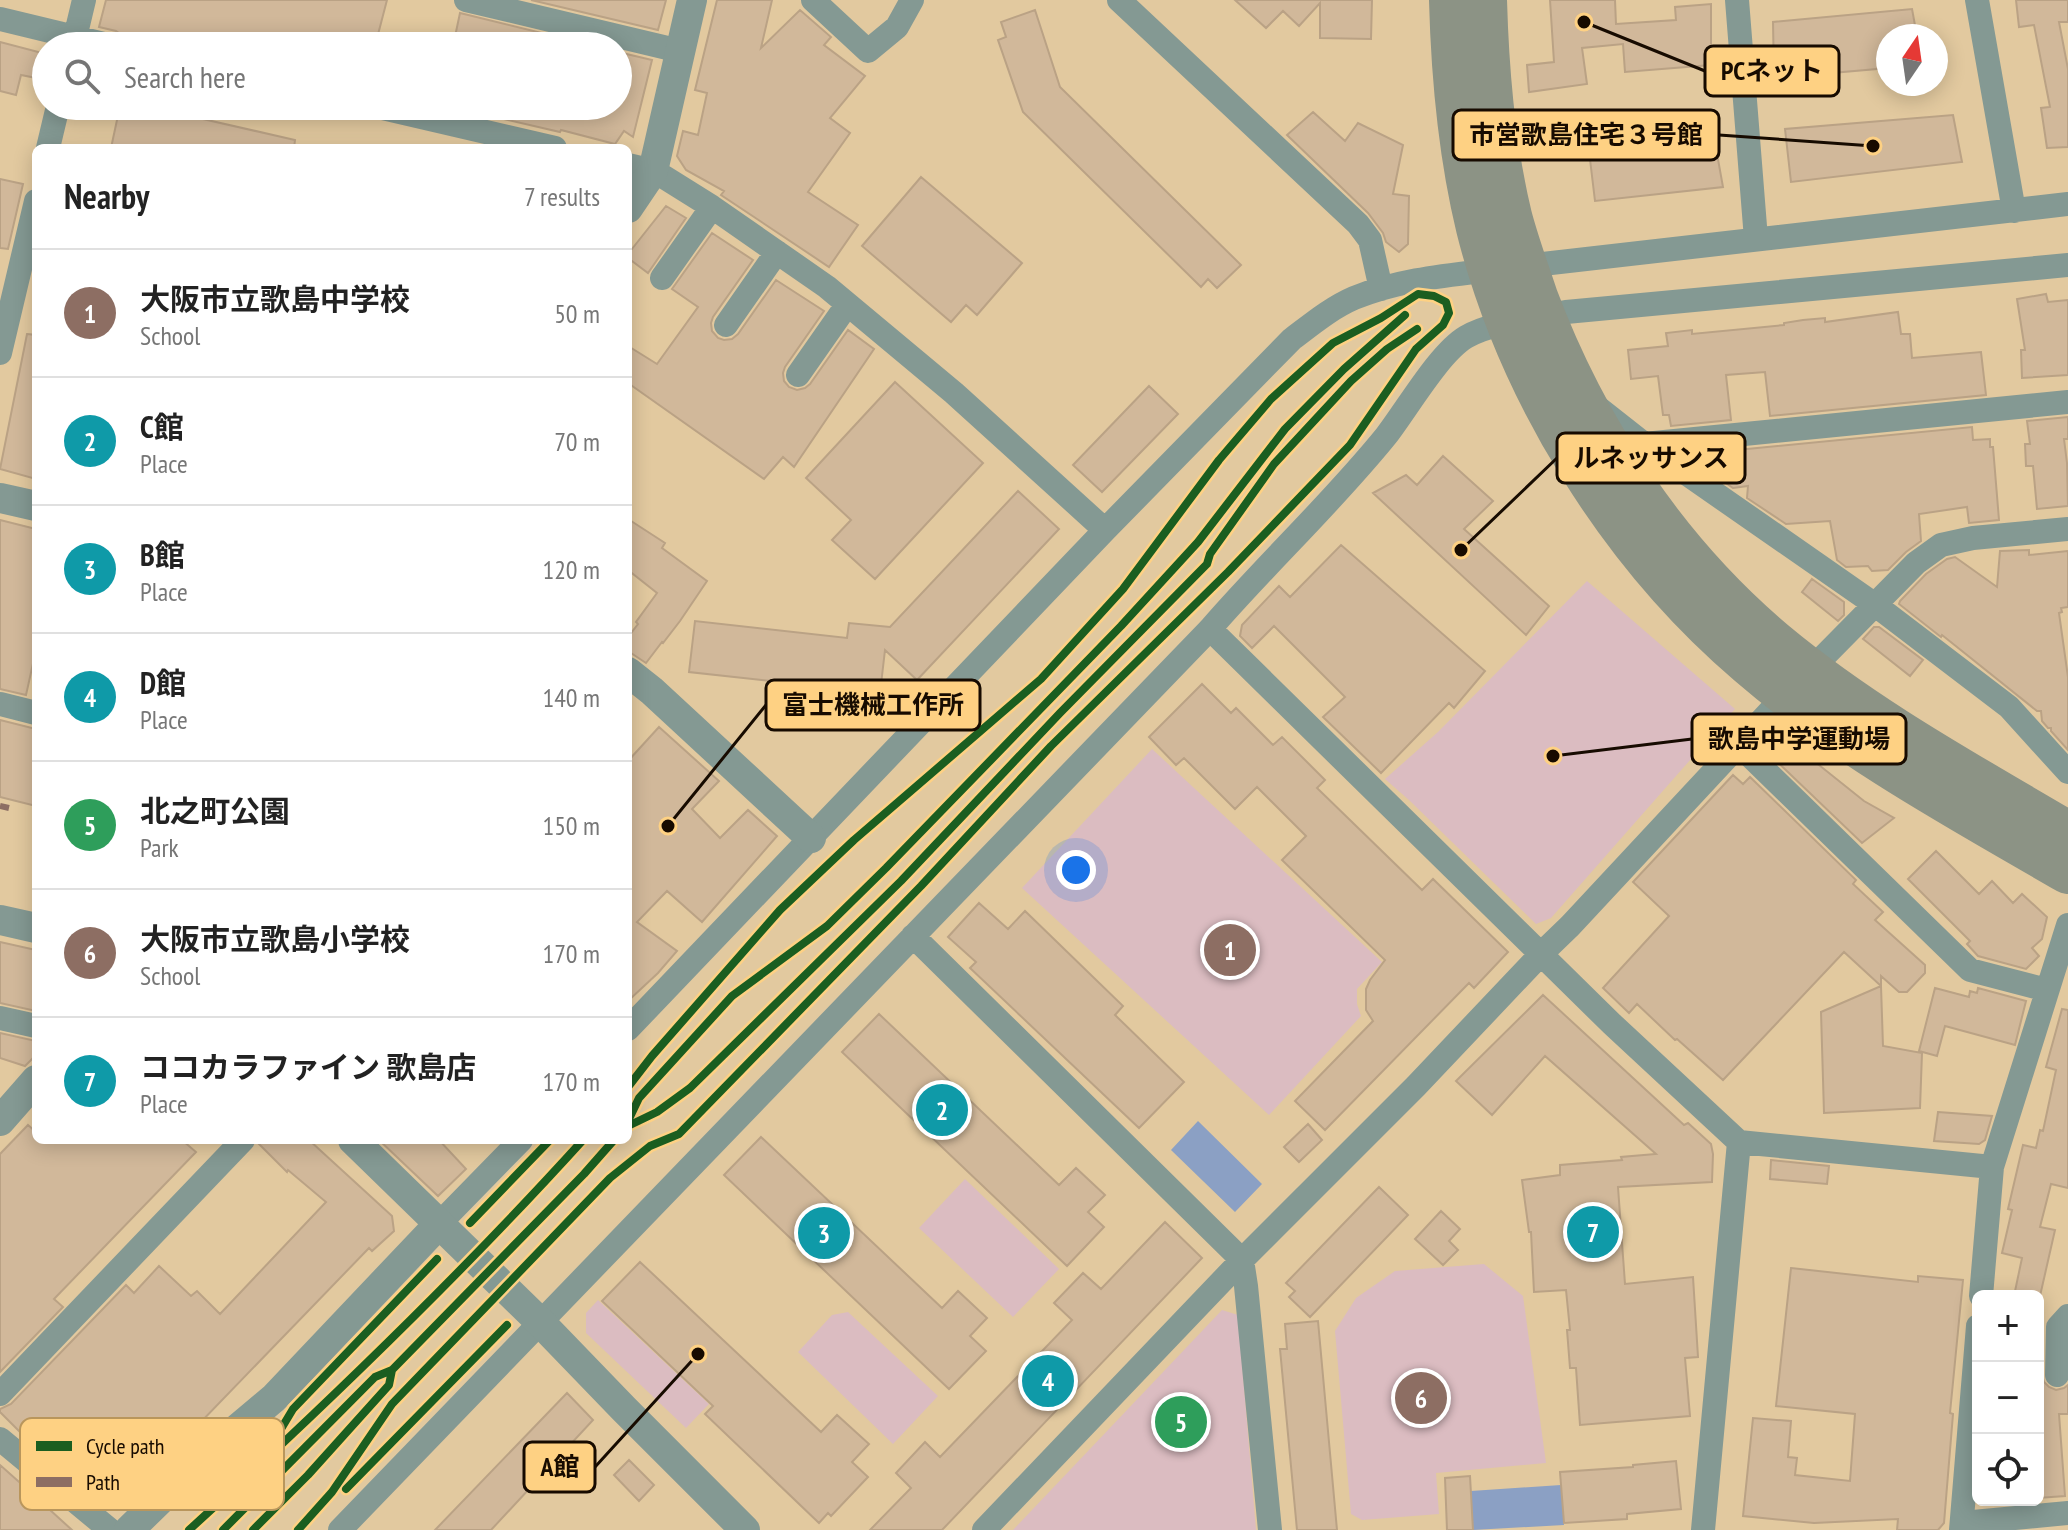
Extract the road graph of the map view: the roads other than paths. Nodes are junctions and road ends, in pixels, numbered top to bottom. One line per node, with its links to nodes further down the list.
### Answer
1 (84, 0): 14 (street)
2 (466, 0): 15 (street)
3 (692, 0): 17 (street)
4 (813, 0): 5 (street)
5 (912, 0)
6 (1119, 0): 33 (street)
7 (1451, 0): 55 (highway, bridge)
8 (1485, 0): 53 (highway, bridge)
9 (1492, 0): 31 (street)
10 (1737, 0): 28 (street)
11 (1977, 0): 26 (street)
12 (0, 19): 13 (street)
13 (42, 32)
14 (76, 32)
15 (600, 32)
16 (632, 40): 17 (street)
17 (680, 51): 22 (street)
18 (55, 120): 20 (street)
19 (434, 120): 21 (street)
20 (49, 144)
21 (538, 144)
22 (640, 168): 23 (street); 25 (street)
23 (632, 195)
24 (2068, 204): 26 (street)
25 (712, 207): 29 (street); 32 (street)
26 (2014, 211): 28 (street)
27 (32, 218): 37 (street)
28 (1756, 239): 31 (street)
29 (777, 252): 34 (street); 36 (street)
30 (2068, 265): 35 (street)
31 (1499, 269): 33 (street); 35 (street)
32 (662, 278)
33 (1381, 289): 44 (street)
34 (847, 305): 38 (street); 44 (street)
35 (1507, 324): 40 (street); 46 (street); 49 (street)
36 (726, 325)
37 (0, 353)
38 (798, 375)
39 (2068, 402): 40 (street)
40 (1644, 444): 45 (street)
41 (0, 498): 42 (street)
42 (32, 505)
43 (2068, 529): 45 (street)
44 (1105, 530): 54 (street)
45 (1874, 604): 49 (street); 52 (street)
46 (1210, 629): 60 (street); 61 (street)
47 (632, 677): 54 (street)
48 (0, 704): 50 (street)
49 (1774, 707): 51 (street); 56 (street)
50 (32, 712)
51 (1739, 745): 61 (street); 62 (street)
52 (2068, 772)
53 (2068, 833)
54 (811, 838): 65 (street)
55 (2068, 872)
56 (2068, 892)
57 (0, 920): 59 (street)
58 (2068, 925): 62 (street)
59 (32, 927)
60 (913, 936): 74 (street); 77 (street)
61 (1542, 953): 68 (street); 74 (street)
62 (2047, 990): 72 (street)
63 (0, 1018): 64 (street)
64 (32, 1025)
65 (632, 1025)
66 (32, 1085): 67 (street)
67 (0, 1121)
68 (1739, 1142): 72 (street); 94 (street)
69 (239, 1144): 79 (street)
70 (357, 1144): 73 (street)
71 (517, 1144): 73 (street)
72 (1992, 1167): 75 (street)
73 (439, 1224): 77 (street); 80 (street)
74 (1242, 1260): 92 (street); 93 (street)
75 (1982, 1290)
76 (2068, 1316): 78 (street)
77 (540, 1322): 90 (street); 91 (street)
78 (2054, 1375)
79 (0, 1394)
80 (250, 1418)
81 (1972, 1424): 87 (street)
82 (0, 1439): 83 (street)
83 (20, 1456)
84 (86, 1510): 88 (street)
85 (150, 1510): 89 (street)
86 (2068, 1513): 87 (street)
87 (1962, 1526)
88 (110, 1530)
89 (129, 1530)
90 (340, 1530)
91 (745, 1530)
92 (984, 1530)
93 (1270, 1530)
94 (1703, 1530)

